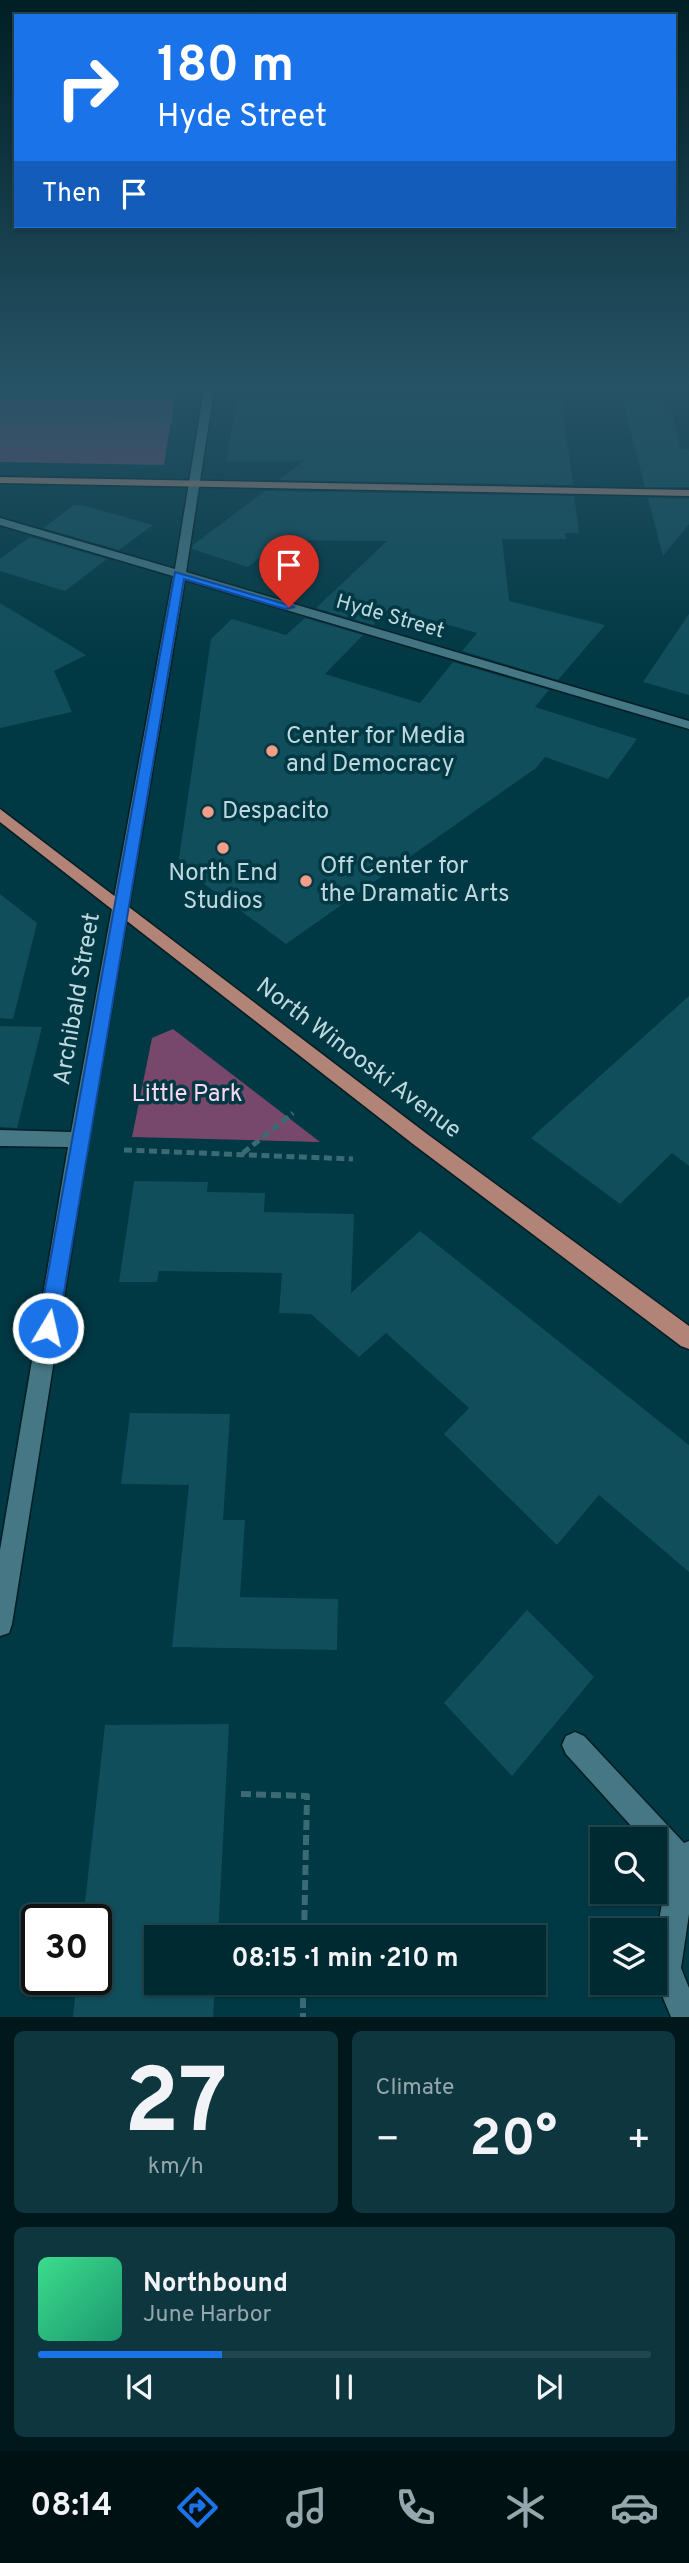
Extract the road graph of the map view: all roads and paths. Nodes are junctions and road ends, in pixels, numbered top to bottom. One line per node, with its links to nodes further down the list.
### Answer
1 (196, 477): 3 (street, Archibald Street)
2 (0, 480): 3 (main road)
3 (195, 484): 4 (main road); 6 (street, Archibald Street)
4 (689, 493)
5 (0, 521): 6 (street, Hyde Street)
6 (179, 574): 7 (street, Hyde Street); 9 (street, Archibald Street)
7 (689, 725)
8 (0, 814): 9 (main road, North Winooski Avenue)
9 (121, 908): 12 (street, Archibald Street); 16 (main road, North Winooski Avenue)
10 (293, 1113): 14 (path)
11 (0, 1138): 12 (street)
12 (79, 1140): 17 (street, Archibald Street)
13 (124, 1150): 14 (path)
14 (242, 1154): 15 (path)
15 (353, 1159)
16 (689, 1339)
17 (0, 1624)
18 (575, 1745): 20 (street)
19 (241, 1794): 21 (path)
20 (686, 1859): 24 (street)
21 (304, 1925)
22 (303, 1995): 23 (path)
23 (303, 2017)
24 (686, 2017)

